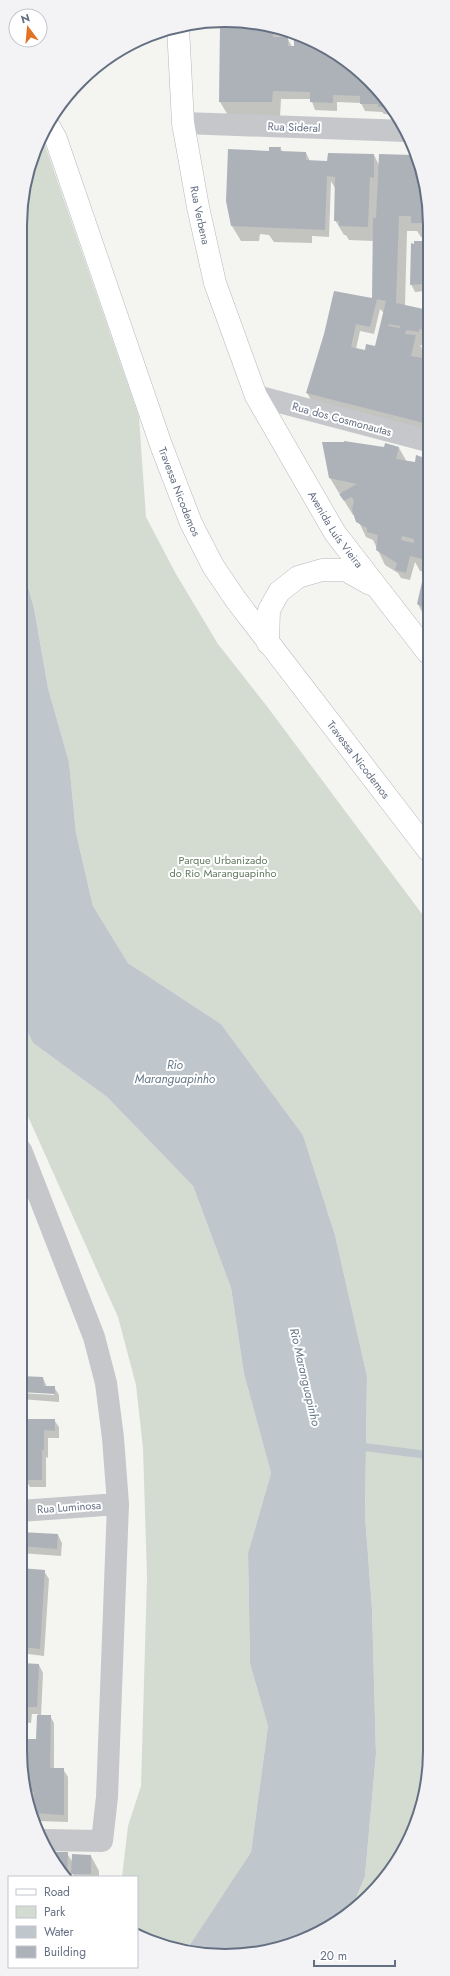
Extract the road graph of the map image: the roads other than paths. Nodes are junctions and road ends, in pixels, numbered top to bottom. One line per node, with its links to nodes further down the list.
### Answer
1 (178, 33): 2 (main road, Rua Verbena)
2 (182, 123): 4 (street, Rua Sideral); 5 (main road, Rua Verbena)
3 (51, 130): 8 (main road, Travessa Nicodemos)
4 (399, 131)
5 (256, 396): 6 (street, Rua dos Cosmonautas); 7 (main road, Avenida Luís Vieira)
6 (423, 440)
7 (378, 588): 8 (main road); 9 (main road, Avenida Luís Vieira)
8 (268, 643): 10 (main road, Travessa Nicodemos)
9 (423, 646)
10 (423, 844)
11 (27, 1165): 12 (street)
12 (118, 1504): 13 (street, Rua Luminosa); 14 (street)
13 (27, 1510)
14 (48, 1840)

